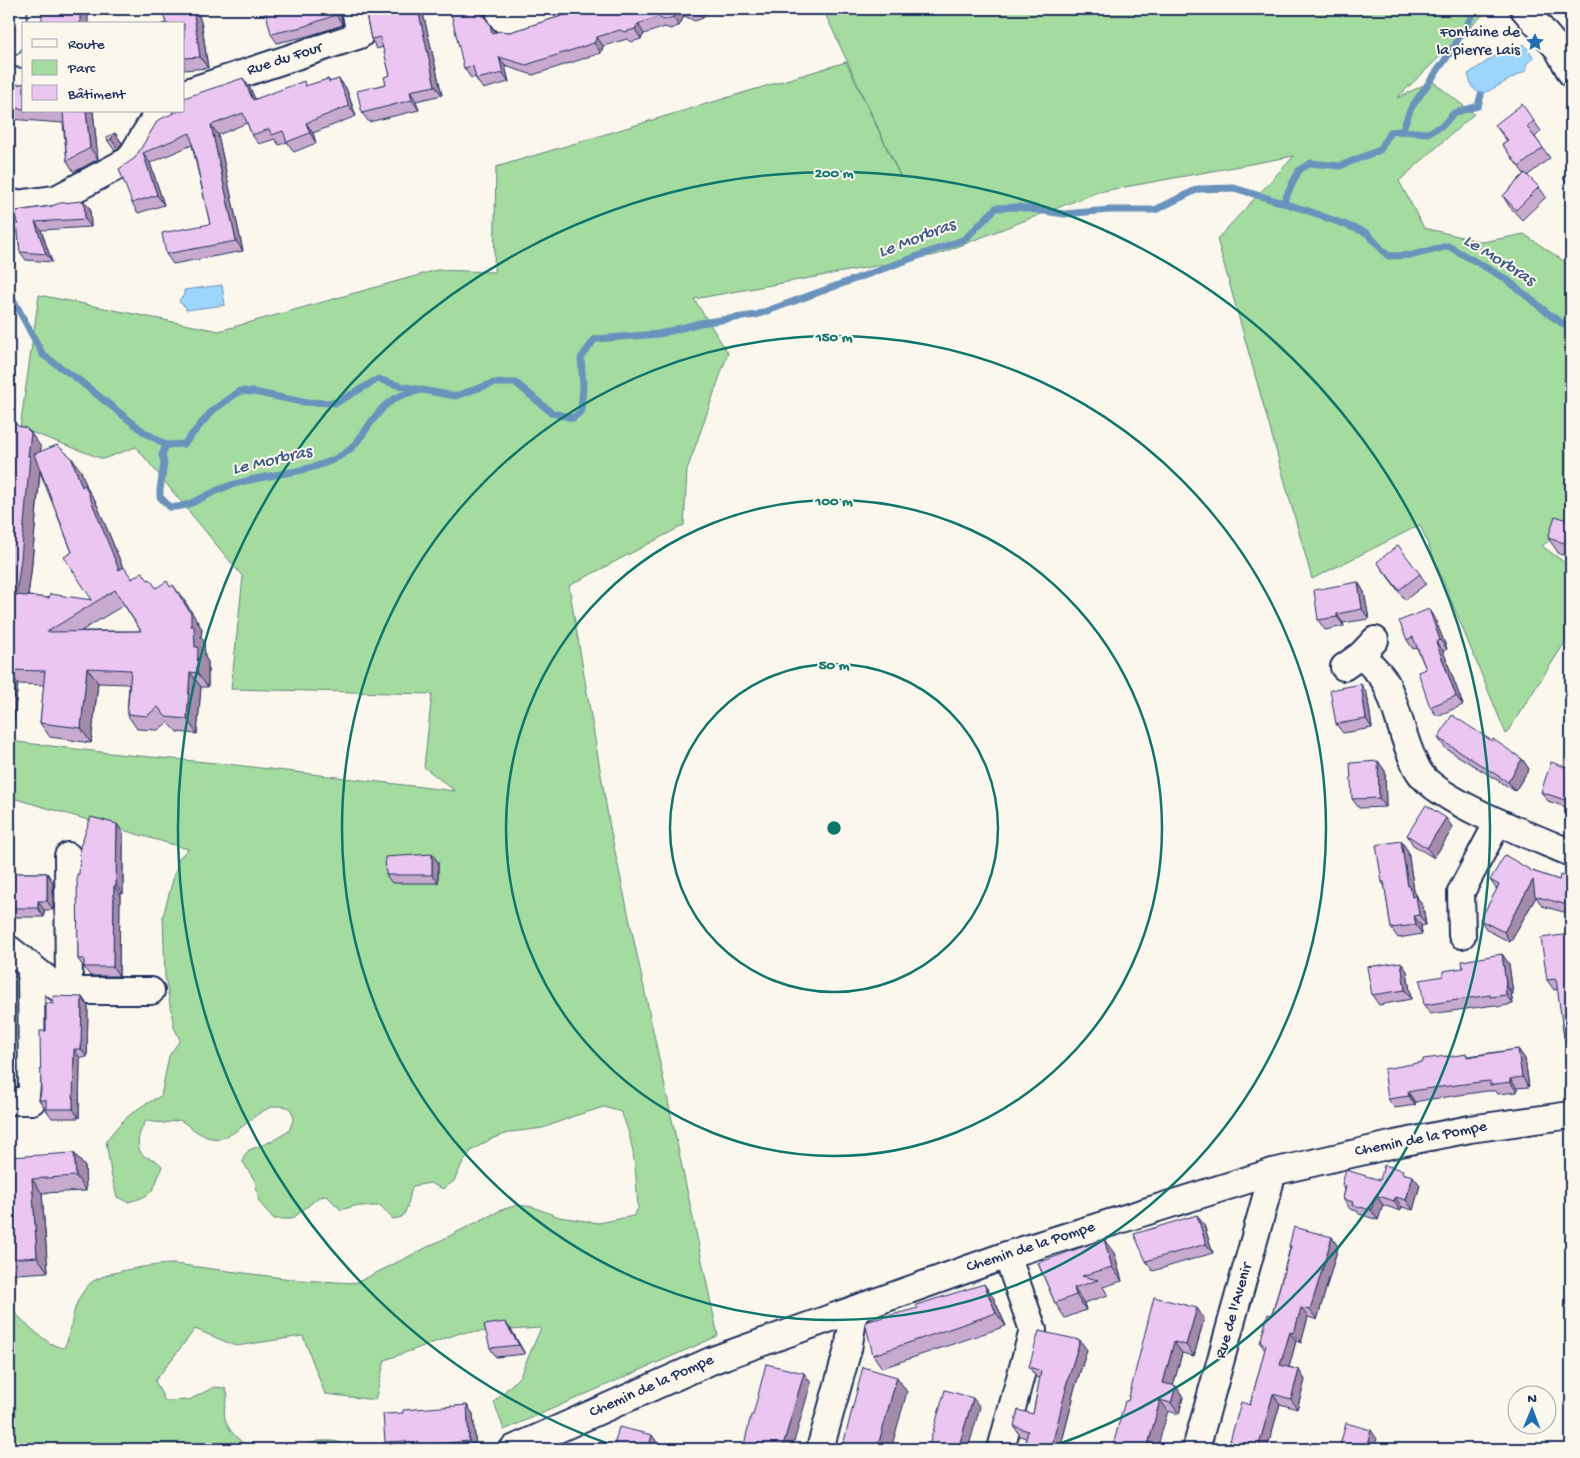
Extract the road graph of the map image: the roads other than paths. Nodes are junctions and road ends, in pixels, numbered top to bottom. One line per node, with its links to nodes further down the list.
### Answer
1 (13, 9): 6 (main road)
2 (355, 9): 10 (street, Rue du Four)
3 (499, 9): 4 (street)
4 (570, 9)
5 (1524, 9): 7 (street)
6 (9, 42)
7 (1571, 73)
8 (9, 81): 9 (street)
9 (22, 82)
10 (185, 93)
11 (158, 112): 12 (street)
12 (9, 205)
13 (1360, 654): 14 (street)
14 (1498, 822): 15 (street); 17 (street)
15 (1571, 852)
16 (68, 856): 20 (street)
17 (1462, 935)
18 (9, 949): 19 (street)
19 (31, 967): 20 (street); 22 (street)
20 (69, 991): 21 (street)
21 (151, 991)
22 (9, 1101)
23 (1571, 1116): 24 (street, Chemin de la Pompe)
24 (1273, 1172): 25 (street, Chemin de la Pompe); 30 (street, Rue de l'Avenir)
25 (1006, 1255): 26 (street, Chemin de la Pompe); 29 (street)
26 (855, 1309): 27 (street, Chemin de la Pompe); 28 (street)
27 (513, 1449)
28 (820, 1449)
29 (1001, 1449)
30 (1196, 1449)

